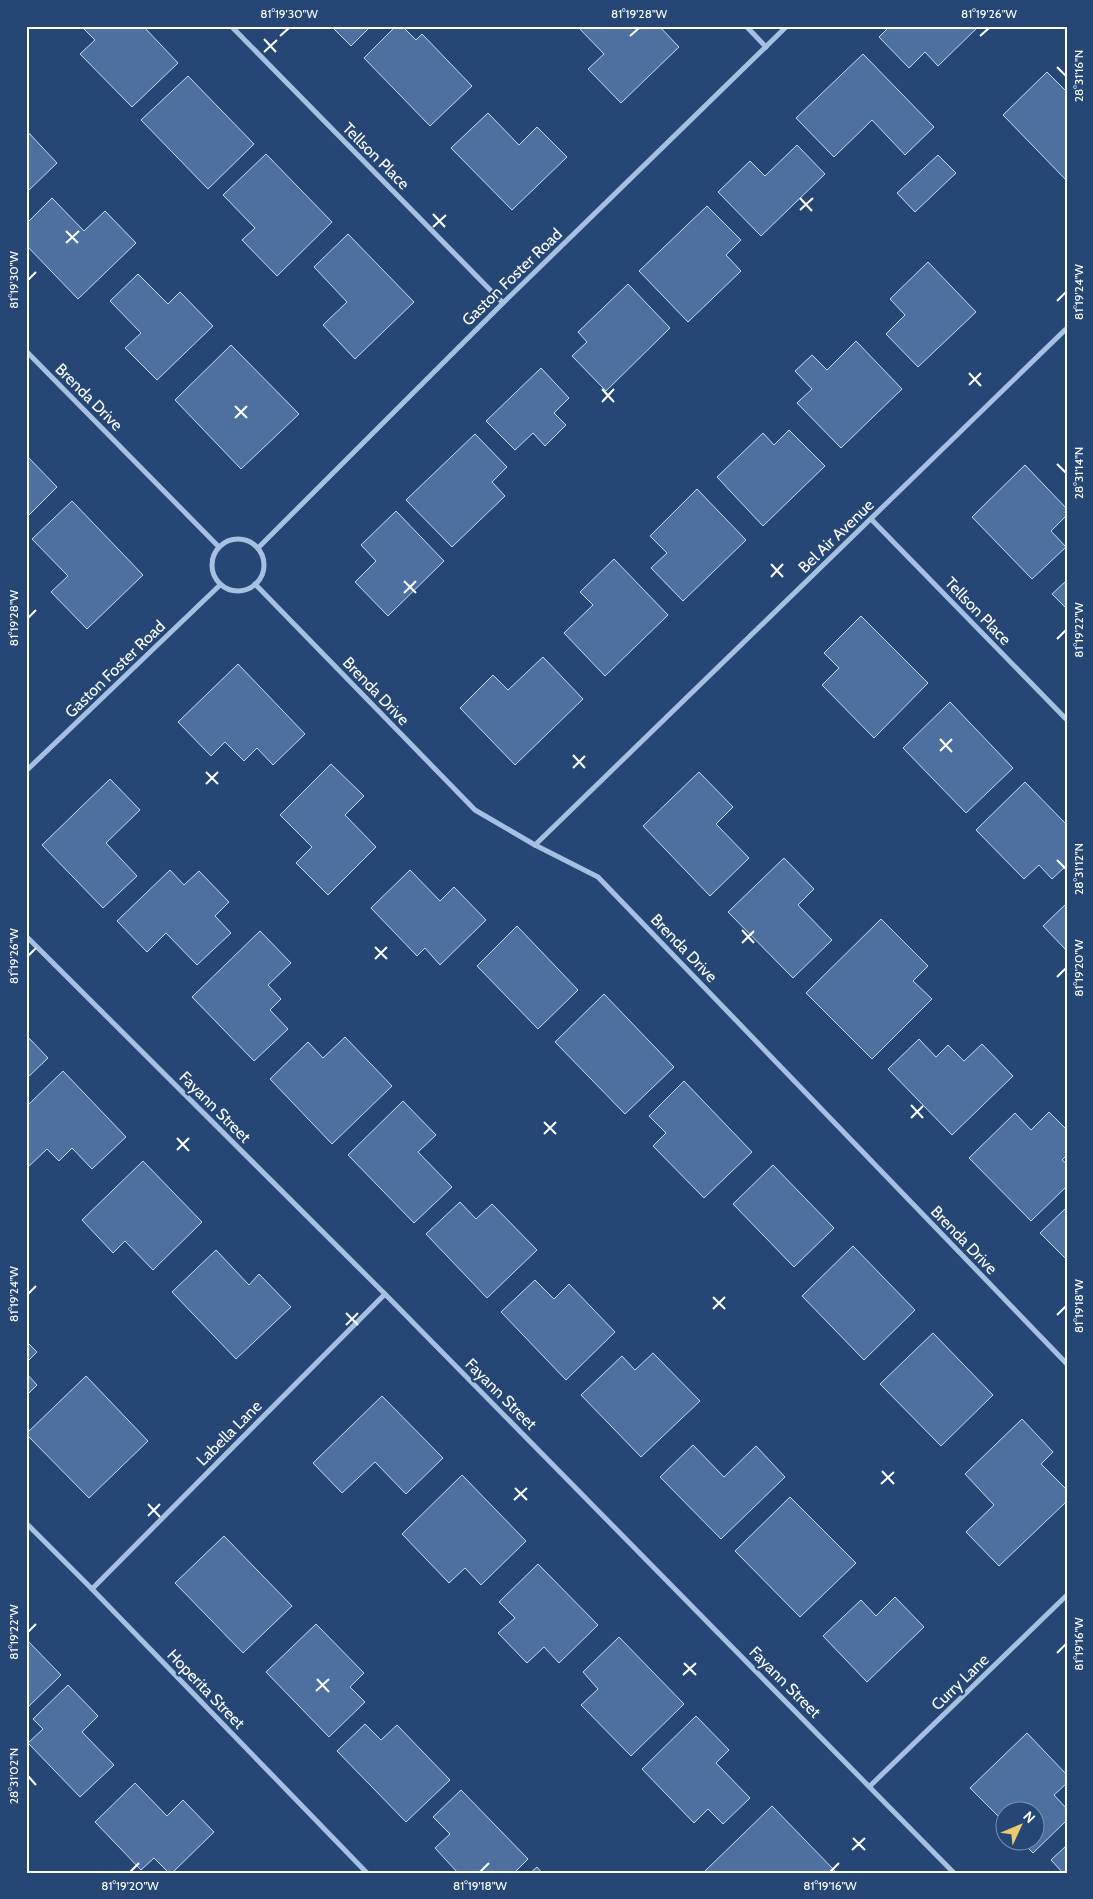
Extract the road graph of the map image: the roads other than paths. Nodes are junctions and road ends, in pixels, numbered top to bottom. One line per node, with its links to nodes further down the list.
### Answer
1 (231, 26): 5 (street, Tellson Place)
2 (746, 26): 4 (street)
3 (787, 26): 4 (street, Gaston Foster Road)
4 (766, 47): 5 (street, Gaston Foster Road)
5 (503, 303): 10 (street, Gaston Foster Road)
6 (1067, 328): 8 (street, Bel Air Avenue)
7 (26, 351): 9 (street, Brenda Drive)
8 (871, 520): 13 (street, Tellson Place); 15 (street, Bel Air Avenue)
9 (219, 546): 10 (street); 11 (street)
10 (258, 548): 12 (street)
11 (220, 584): 12 (street); 14 (street, Gaston Foster Road)
12 (255, 584): 15 (street, Brenda Drive)
13 (1067, 720)
14 (26, 771)
15 (535, 845): 18 (street, Brenda Drive)
16 (26, 936): 17 (street, Fayann Street)
17 (385, 1294): 20 (street, Labella Lane); 22 (street, Fayann Street)
18 (1067, 1364)
19 (26, 1523): 20 (street, Hoperita Street)
20 (92, 1589): 23 (street, Hoperita Street)
21 (1067, 1595): 22 (street, Curry Lane)
22 (870, 1786): 24 (street, Fayann Street)
23 (367, 1873)
24 (954, 1873)

